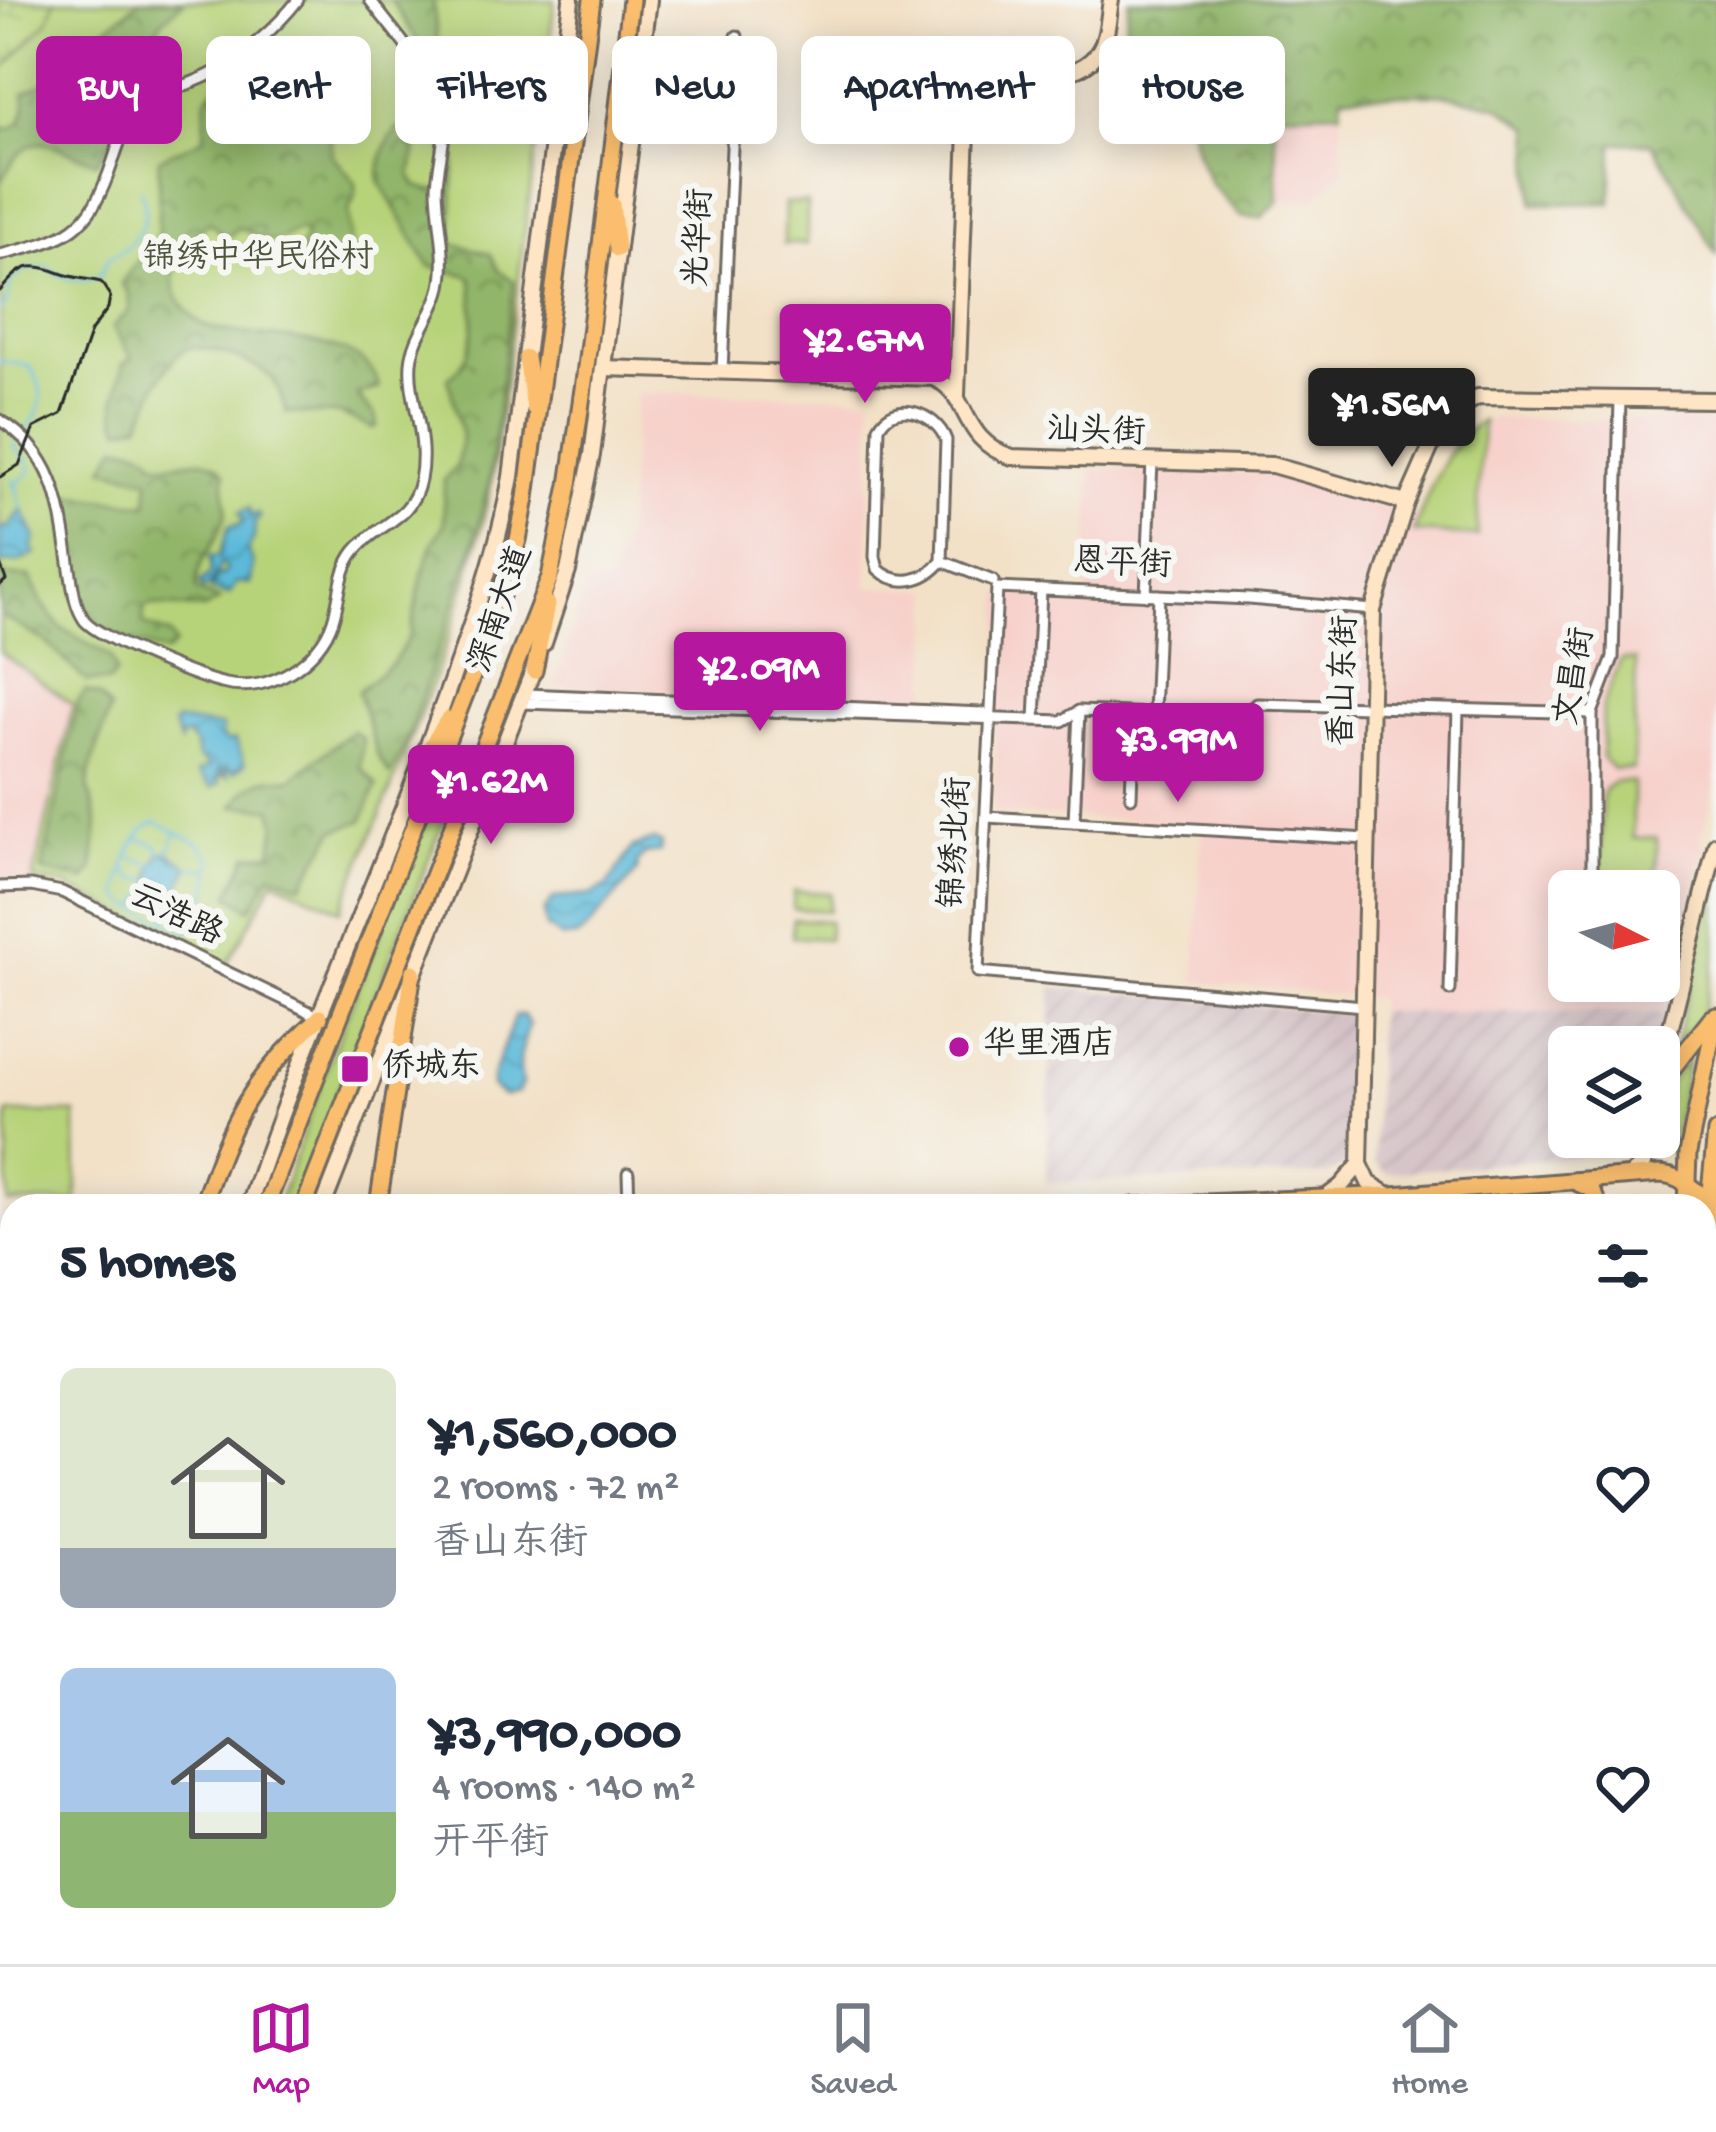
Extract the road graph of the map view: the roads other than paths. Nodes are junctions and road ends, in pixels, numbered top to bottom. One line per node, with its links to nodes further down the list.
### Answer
1 (298, 0): 11 (street)
2 (370, 0): 20 (street)
3 (571, 0): 13 (main road)
4 (592, 0): 21 (main road, 深南大道)
5 (631, 0): 9 (main road, 深南大道)
6 (649, 0): 10 (main road)
7 (1111, 0): 12 (main road)
8 (732, 144): 15 (street, 光华街)
9 (608, 174): 10 (main road); 26 (main road, 深南大道)
10 (617, 249): 14 (main road)
11 (0, 255)
12 (956, 344): 16 (main road); 17 (main road)
13 (526, 358): 21 (main road); 43 (main road)
14 (603, 368): 15 (main road); 32 (main road)
15 (722, 371): 16 (main road)
16 (911, 375): 17 (main road)
17 (957, 397): 22 (main road, 汕头街)
18 (1620, 400): 19 (main road, 香山东街); 23 (main road, 香山东街); 38 (street, 文昌街)
19 (1716, 400)
20 (0, 420)
21 (537, 426): 33 (main road, 深南大道)
22 (1152, 462): 23 (main road, 汕头街); 29 (street)
23 (1406, 503): 31 (main road, 香山东街)
24 (942, 561): 24 (street); 27 (street, 恩平街)
25 (987, 569): 27 (street)
26 (550, 577): 32 (main road); 46 (main road, 深南大道)
27 (995, 584): 28 (street, 恩平街); 40 (street)
28 (1041, 590): 29 (street, 恩平街); 41 (street)
29 (1146, 595): 30 (street, 恩平街)
30 (1159, 595): 31 (street, 恩平街); 39 (street)
31 (1373, 610): 35 (main road, 香山东街)
32 (533, 671): 34 (main road)
33 (469, 686): 43 (main road); 70 (main road, 深南大道)
34 (524, 698): 40 (street); 44 (main road)
35 (1371, 709): 36 (street); 42 (street); 49 (main road, 香山东街)
36 (1458, 710): 38 (street); 54 (street)
37 (1079, 711): 39 (street); 41 (street); 48 (street)
38 (1592, 713): 51 (street, 文昌街)
39 (1134, 714): 45 (street)
40 (991, 717): 41 (street); 47 (street, 锦绣北街)
41 (1035, 720)
42 (1238, 722)
43 (425, 756): 57 (main road)
44 (500, 758): 46 (main road); 53 (main road)
45 (1130, 797)
46 (463, 804): 71 (main road, 深南大道)
47 (986, 818): 48 (street); 55 (street, 锦绣北街)
48 (1074, 822): 49 (street)
49 (1368, 838): 55 (main road, 香山东街)
50 (1716, 844): 58 (main road)
51 (1592, 870)
52 (0, 887): 57 (street, 云浩路)
53 (413, 972): 67 (main road); 72 (main road)
54 (1450, 989)
55 (1364, 1006): 62 (main road, 香山东街)
56 (1716, 1013): 59 (main road); 66 (main road)
57 (320, 1017): 68 (main road); 69 (main road)
58 (1671, 1026)
59 (1680, 1060)
60 (1716, 1132): 82 (main road)
61 (1644, 1158): 64 (main road)
62 (1360, 1164): 76 (main road); 77 (main road)
63 (628, 1173): 75 (street)
64 (1631, 1175): 65 (main road); 66 (main road)
65 (1567, 1179): 78 (main road); 79 (main road)
66 (1686, 1180): 80 (main road); 81 (main road)
67 (382, 1183): 73 (main road); 74 (main road)
68 (205, 1194)
69 (253, 1194)
70 (270, 1194)
71 (308, 1194)
72 (327, 1194)
73 (380, 1194)
74 (385, 1194)
75 (629, 1194)
76 (1330, 1194)
77 (1390, 1194)
78 (1403, 1194)
79 (1594, 1194)
80 (1686, 1194)
81 (1700, 1194)
82 (1711, 1194)

